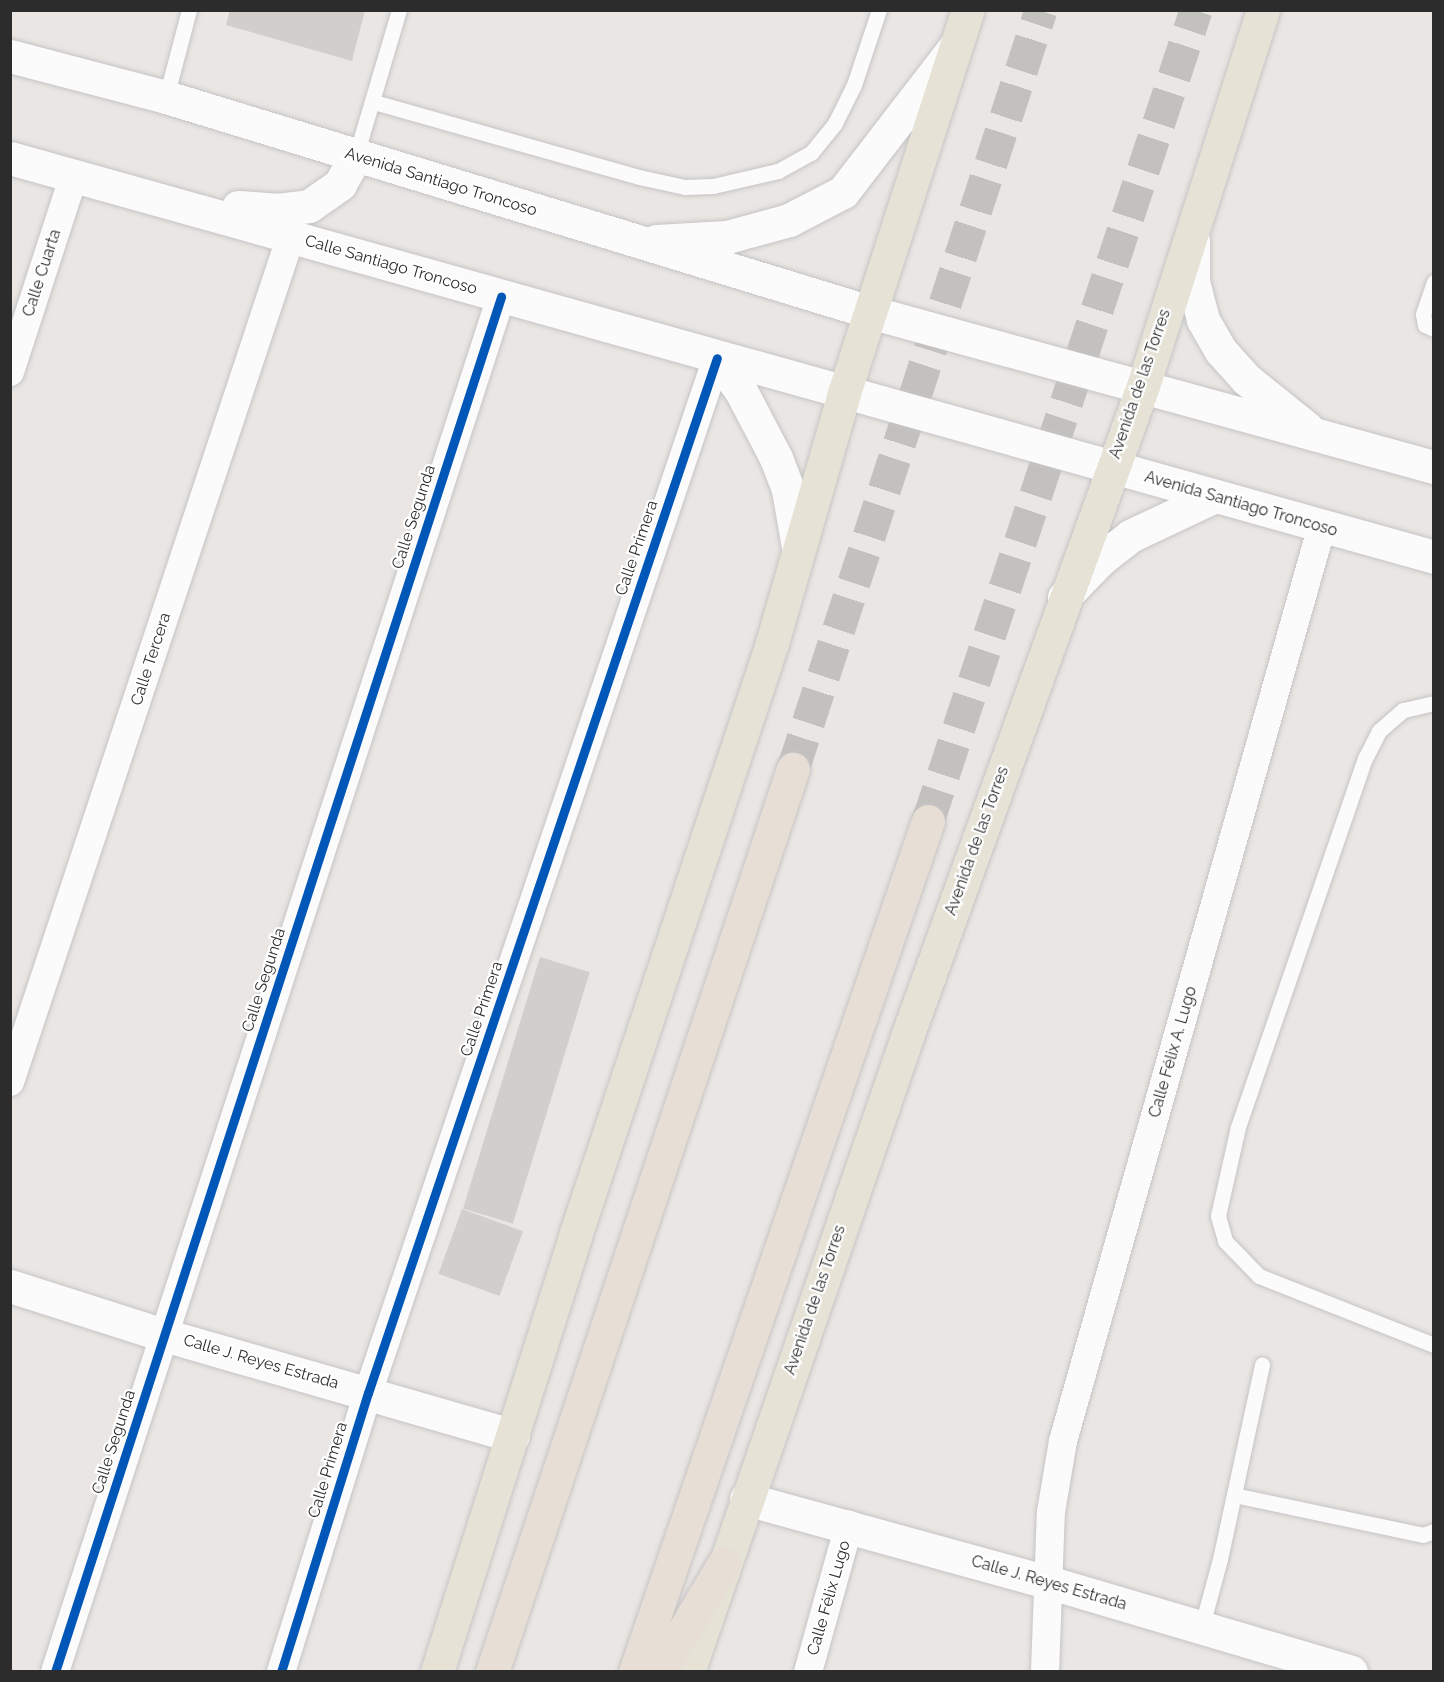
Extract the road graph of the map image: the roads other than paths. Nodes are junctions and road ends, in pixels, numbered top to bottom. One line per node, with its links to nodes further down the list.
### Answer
1 (189, 10): 8 (lane)
2 (399, 10): 9 (lane)
3 (879, 10): 9 (lane)
4 (968, 10): 6 (main road)
5 (1263, 10): 14 (main road, Avenida de las Torres)
6 (958, 42): 16 (main road); 19 (main road)
7 (10, 56): 8 (main road, Avenida Santiago Troncoso)
8 (166, 97): 10 (main road, Avenida Santiago Troncoso)
9 (374, 102): 10 (lane)
10 (356, 155): 13 (main road); 16 (main road, Avenida Santiago Troncoso)
11 (10, 158): 12 (main road, Calle Santiago Troncoso)
12 (74, 175): 13 (main road, Calle Santiago Troncoso); 22 (street, Calle Cuarta)
13 (162, 199): 15 (main road, Calle Santiago Troncoso)
14 (1194, 219): 23 (main road, Avenida de las Torres); 26 (main road)
15 (291, 236): 18 (main road, Calle Santiago Troncoso); 37 (street, Calle Tercera)
16 (633, 242): 19 (main road, Avenida Santiago Troncoso)
17 (1434, 282): 20 (lane)
18 (501, 297): 21 (main road, Calle Santiago Troncoso); 39 (street, Calle Segunda)
19 (870, 312): 23 (main road); 24 (main road)
20 (1434, 329)
21 (717, 357): 24 (main road, Calle Santiago Troncoso); 31 (main road); 42 (street, Calle Primera)
22 (10, 372)
23 (1143, 386): 26 (main road); 27 (main road, Avenida de las Torres)
24 (844, 393): 25 (main road, Calle Santiago Troncoso); 31 (main road)
25 (910, 410): 27 (main road, Avenida Santiago Troncoso)
26 (1318, 437): 28 (main road)
27 (1112, 467): 29 (main road, Avenida Santiago Troncoso); 33 (main road, Avenida de las Torres)
28 (1434, 467)
29 (1213, 497): 30 (main road, Avenida Santiago Troncoso); 33 (main road)
30 (1322, 526): 32 (main road, Avenida Santiago Troncoso); 49 (street, Calle Félix A. Lugo)
31 (798, 547): 43 (main road)
32 (1434, 557)
33 (1063, 598): 45 (main road, Avenida de las Torres)
34 (1434, 703): 40 (lane)
35 (793, 769): 55 (highway)
36 (928, 821): 56 (highway)
37 (10, 1082)
38 (10, 1286): 39 (main road, Calle J. Reyes Estrada)
39 (164, 1335): 42 (main road, Calle J. Reyes Estrada); 52 (street, Calle Segunda)
40 (1434, 1345)
41 (1262, 1364): 44 (lane)
42 (368, 1393): 43 (main road, Calle J. Reyes Estrada); 53 (street, Calle Primera)
43 (513, 1436): 54 (main road)
44 (1234, 1495): 47 (lane); 50 (lane)
45 (746, 1499): 46 (main road, Calle J. Reyes Estrada); 48 (main road, Avenida de las Torres)
46 (849, 1525): 49 (main road, Calle J. Reyes Estrada); 59 (street, Calle Félix Lugo)
47 (1434, 1531)
48 (724, 1563): 57 (highway); 58 (main road, Avenida de las Torres)
49 (1048, 1582): 50 (main road, Calle J. Reyes Estrada); 60 (street, Calle Félix A. Lugo)
50 (1201, 1629): 51 (main road, Calle J. Reyes Estrada)
51 (1294, 1664): 61 (main road, Calle J. Reyes Estrada)
52 (55, 1671)
53 (281, 1671)
54 (436, 1671)
55 (492, 1671)
56 (634, 1671)
57 (659, 1671)
58 (688, 1671)
59 (808, 1671)
60 (1045, 1671)
61 (1352, 1671)

